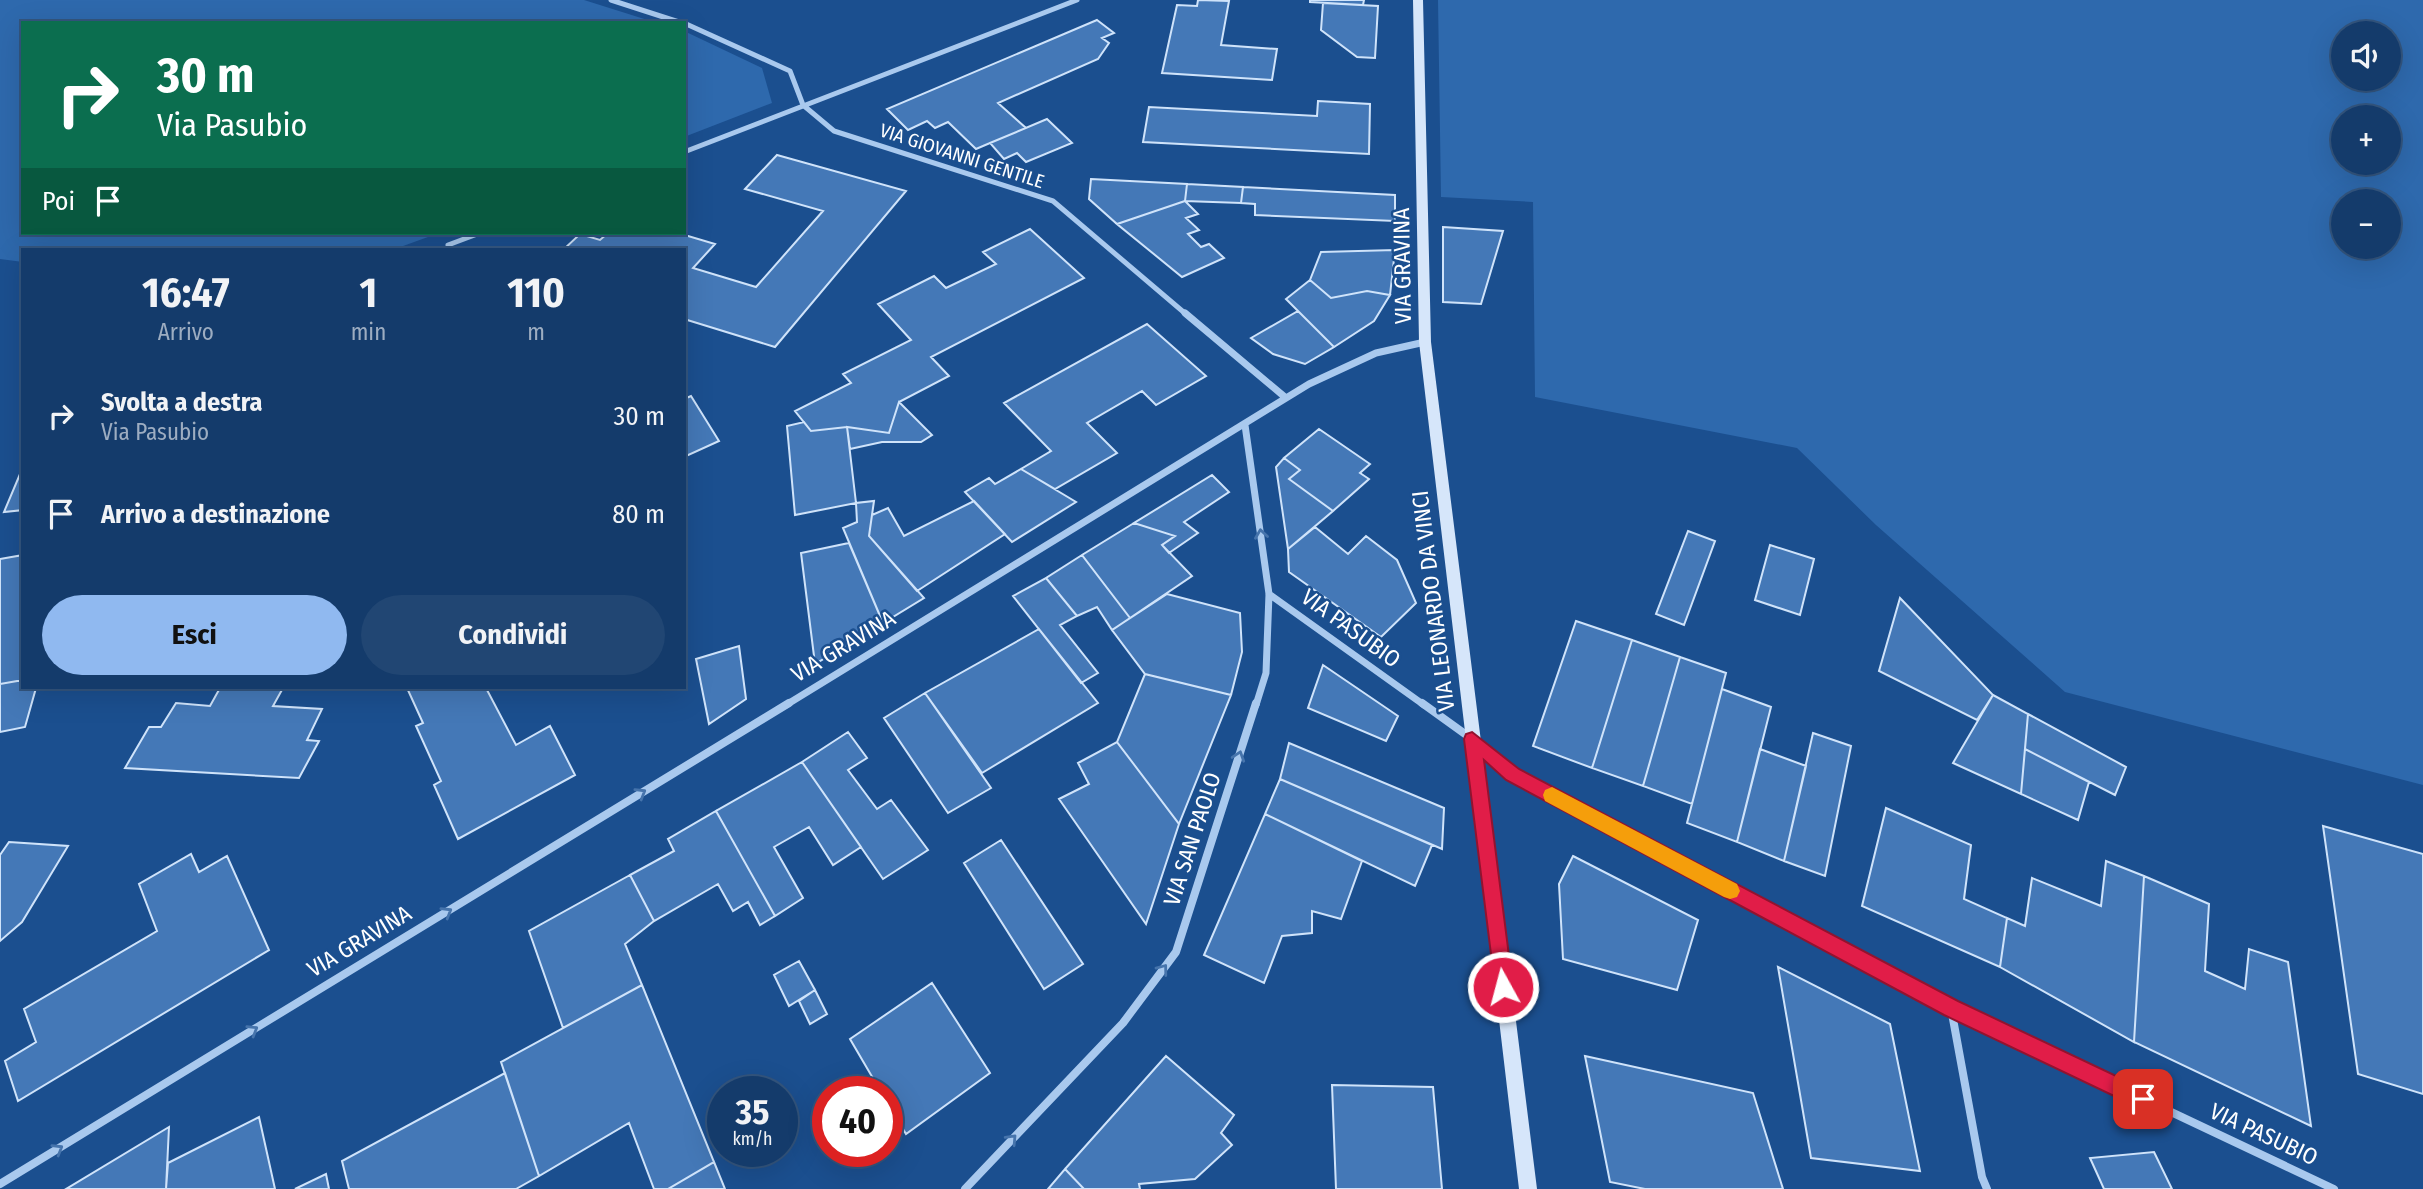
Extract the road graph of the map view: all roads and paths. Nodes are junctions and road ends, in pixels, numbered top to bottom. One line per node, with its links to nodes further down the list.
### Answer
1 (611, 0): 4 (street)
2 (1077, 0): 6 (street)
3 (1418, 0): 10 (street, VIA GRAVINA)
4 (677, 21)
5 (686, 24): 6 (street)
6 (803, 106): 7 (street); 11 (street, VIA GIOVANNI GENTILE)
7 (686, 151)
8 (475, 235): 9 (street)
9 (448, 246)
10 (1425, 342): 11 (street, VIA GRAVINA); 14 (street, VIA LEONARDO DA VINCI)
11 (1286, 398): 12 (street, VIA GRAVINA)
12 (1245, 425): 13 (street, VIA SAN PAOLO, one-way to 12); 16 (street, VIA GRAVINA, one-way to 12)
13 (1269, 594): 14 (street, VIA PASUBIO); 17 (street, VIA SAN PAOLO, one-way to 13)
14 (1472, 739): 15 (street, VIA PASUBIO); 18 (street, VIA LEONARDO DA VINCI)
15 (1951, 1008): 19 (street); 20 (street, VIA PASUBIO)
16 (0, 1184)
17 (965, 1189)
18 (1528, 1189)
19 (1987, 1189)
20 (2334, 1189)

